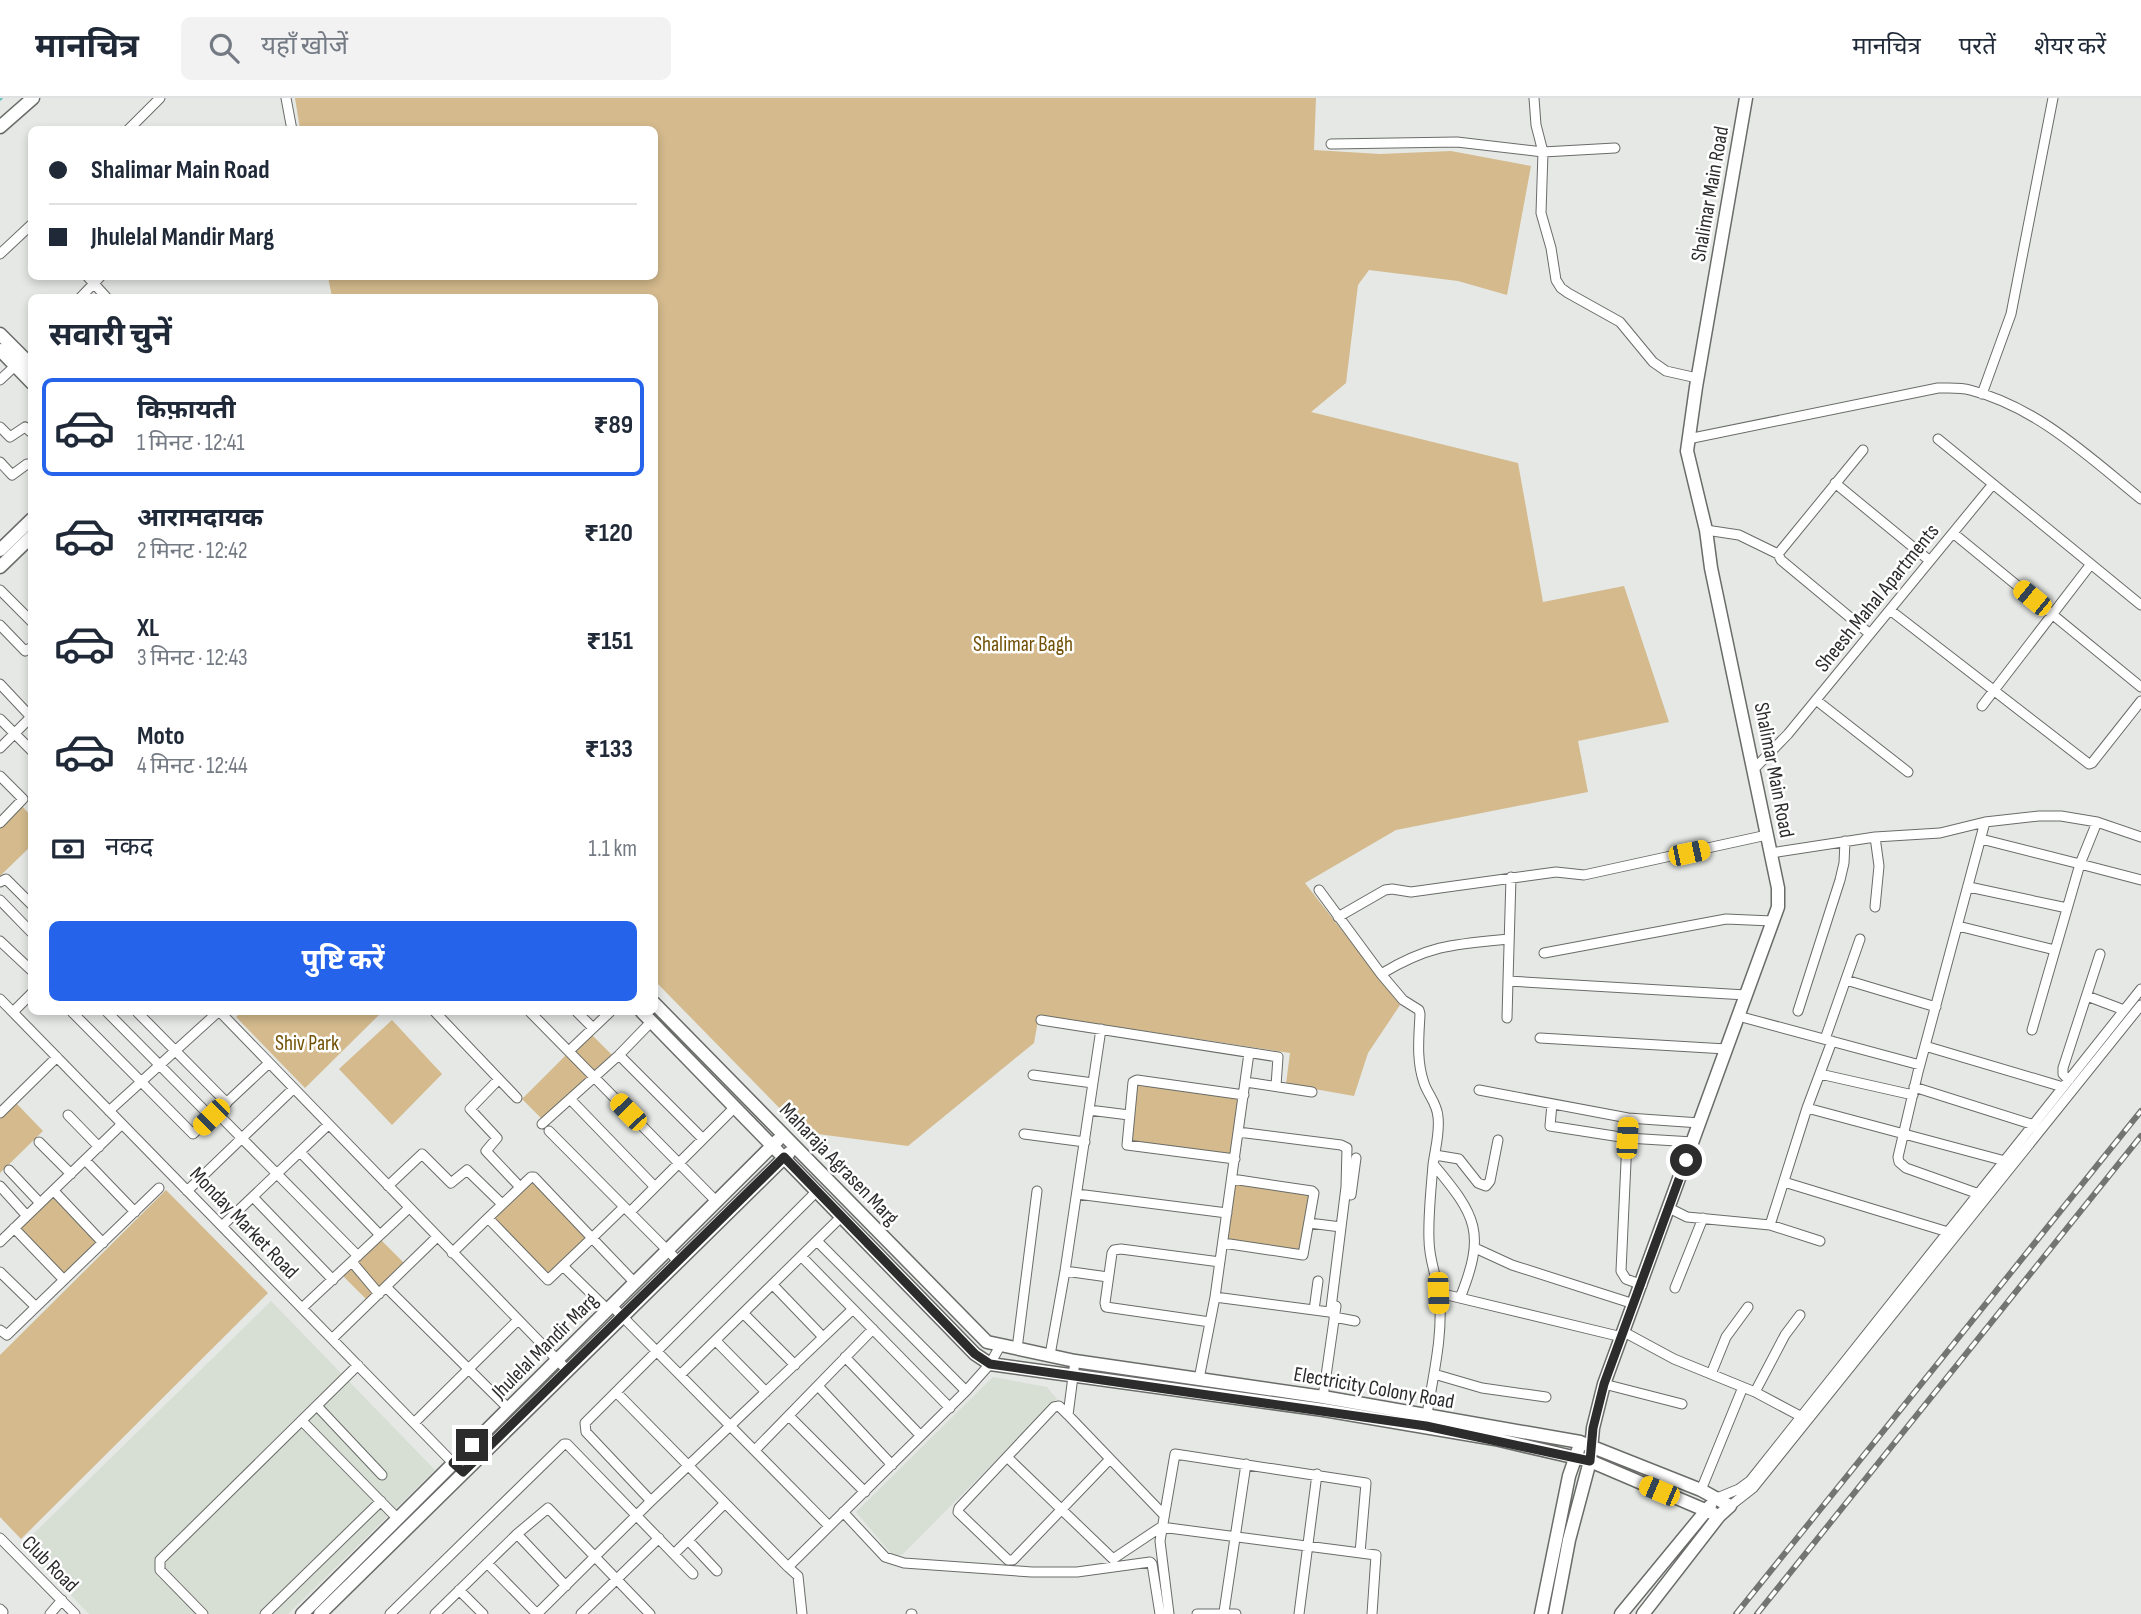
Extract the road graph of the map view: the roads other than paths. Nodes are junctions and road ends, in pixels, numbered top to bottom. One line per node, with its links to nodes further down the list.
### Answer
1 (33, 98): 9 (street)
2 (160, 98): 7 (street)
3 (286, 98): 8 (street)
4 (1534, 98): 12 (street)
5 (1746, 98): 19 (street, Shalimar Main Road)
6 (2053, 98): 22 (street)
7 (132, 126)
8 (291, 126)
9 (0, 127)
10 (1331, 144): 12 (street)
11 (1615, 148): 12 (street)
12 (1543, 152): 19 (street)
13 (28, 227): 14 (street)
14 (0, 254)
15 (0, 334): 17 (street)
16 (0, 350): 18 (street)
17 (28, 362)
18 (15, 366): 20 (street); 21 (street)
19 (1697, 378): 25 (street, Shalimar Main Road)
20 (28, 379)
21 (0, 380)
22 (1982, 394): 25 (street); 32 (street)
23 (0, 427): 24 (street)
24 (28, 430)
25 (1688, 439): 34 (street, Shalimar Main Road)
26 (1938, 439): 31 (street)
27 (1863, 450): 30 (street)
28 (0, 462): 29 (street)
29 (28, 464)
30 (1835, 483): 38 (street); 39 (street)
31 (1993, 484): 35 (street, Sheesh Mahal Apartments); 40 (street)
32 (2141, 499)
33 (28, 523): 37 (street)
34 (1706, 530): 38 (street); 62 (street, Shalimar Main Road)
35 (1953, 533): 39 (street, Sheesh Mahal Apartments); 45 (street)
36 (28, 540): 41 (street)
37 (0, 550)
38 (1778, 554): 48 (street)
39 (1930, 561): 44 (street, Sheesh Mahal Apartments)
40 (2091, 564): 43 (street); 45 (street)
41 (0, 566)
42 (0, 590): 46 (street)
43 (2141, 605)
44 (1890, 610): 48 (street, Sheesh Mahal Apartments); 52 (street)
45 (2052, 615): 51 (street); 52 (street)
46 (28, 618)
47 (0, 625): 49 (street)
48 (1870, 634): 53 (street, Sheesh Mahal Apartments)
49 (28, 649)
50 (0, 684): 56 (street)
51 (2141, 687)
52 (1993, 691): 54 (street); 55 (street)
53 (1816, 699): 62 (street, Sheesh Mahal Apartments); 63 (street)
54 (2141, 701)
55 (1982, 705)
56 (28, 712)
57 (0, 719): 59 (street)
58 (28, 721): 59 (street)
59 (14, 733): 60 (street); 61 (street)
60 (28, 747)
61 (0, 748)
62 (1754, 769): 68 (street, Shalimar Main Road)
63 (1908, 772)
64 (0, 776): 67 (street)
65 (1985, 822): 66 (street); 69 (street); 71 (street)
66 (2097, 822): 70 (street); 74 (street)
67 (0, 823)
68 (1767, 835): 73 (street, Shalimar Main Road); 75 (street)
69 (1875, 837): 72 (street); 82 (street)
70 (2141, 837)
71 (1981, 839): 74 (street); 78 (street)
72 (1845, 841): 73 (street); 108 (street)
73 (1771, 853): 85 (street, Shalimar Main Road)
74 (2080, 864): 76 (street); 83 (street)
75 (1511, 877): 84 (street); 88 (street)
76 (2141, 880)
77 (0, 881): 81 (street)
78 (1969, 887): 83 (street); 86 (street)
79 (1319, 890): 84 (street)
80 (0, 900): 87 (street)
81 (28, 901)
82 (1875, 907)
83 (2067, 908): 91 (street)
84 (1338, 916): 95 (street)
85 (1772, 921): 92 (street); 99 (street, Shalimar Main Road)
86 (1958, 926): 91 (street); 105 (street)
87 (28, 929)
88 (1509, 939): 95 (street); 97 (street)
89 (1860, 939): 96 (street)
90 (0, 941): 94 (street)
91 (2055, 950): 125 (street)
92 (1544, 953)
93 (2100, 954): 100 (street)
94 (28, 967)
95 (1381, 974): 187 (street)
96 (1846, 980): 105 (street); 127 (street)
97 (1508, 981): 99 (street); 121 (street)
98 (2141, 989): 106 (street)
99 (1746, 995): 120 (street, Shalimar Main Road)
100 (2087, 996): 106 (street); 145 (street)
101 (28, 997): 107 (street)
102 (0, 999): 107 (street, Monday Market Road)
103 (2141, 1005): 333 (street)
104 (658, 1007): 171 (street, Maharaja Agrasen Marg)
105 (1936, 1007): 128 (street)
106 (2124, 1010): 145 (street)
107 (13, 1012): 134 (street, Monday Market Road)
108 (1798, 1012)
109 (75, 1015): 142 (street)
110 (110, 1015): 136 (street)
111 (140, 1015): 130 (street)
112 (221, 1015): 130 (street)
113 (226, 1015): 135 (street)
114 (440, 1015): 141 (street)
115 (533, 1015): 131 (street)
116 (579, 1015): 123 (street)
117 (607, 1015): 123 (street)
118 (645, 1015): 133 (street)
119 (647, 1015): 156 (street, Maharaja Agrasen Marg)
120 (1738, 1016): 127 (street); 129 (street, Shalimar Main Road)
121 (1507, 1018)
122 (1041, 1020): 124 (street)
123 (593, 1028): 131 (street)
124 (1101, 1030): 132 (street); 144 (street)
125 (2032, 1030)
126 (1540, 1038): 129 (street)
127 (1828, 1040): 137 (street); 138 (street)
128 (1925, 1046): 137 (street); 145 (street)
129 (1726, 1049): 165 (street, Shalimar Main Road)
130 (176, 1051): 136 (street); 154 (street)
131 (569, 1051): 140 (street)
132 (1249, 1053): 143 (street); 146 (street)
133 (619, 1055): 140 (street); 175 (street)
134 (57, 1056): 159 (street, Monday Market Road); 160 (street)
135 (269, 1063): 147 (street); 154 (street)
136 (158, 1064): 142 (street); 161 (street)
137 (1920, 1065): 149 (street)
138 (1820, 1074): 149 (street); 157 (street)
139 (1033, 1075): 144 (street)
140 (594, 1078): 153 (street); 190 (street)
141 (499, 1079): 152 (street); 198 (street)
142 (141, 1081): 159 (street); 161 (street)
143 (1246, 1082): 146 (street); 151 (street)
144 (1093, 1083): 158 (street)
145 (2066, 1084): 168 (street)
146 (1276, 1086): 150 (street)
147 (293, 1089): 167 (street); 173 (street)
148 (1479, 1090): 155 (street)
149 (1913, 1091): 168 (street); 170 (street)
150 (1312, 1092)
151 (1244, 1094): 163 (street); 169 (street)
152 (517, 1098)
153 (570, 1099): 199 (street); 213 (street)
154 (227, 1103): 161 (street)
155 (1552, 1104): 164 (street); 174 (street)
156 (735, 1107): 175 (street); 180 (street, Maharaja Agrasen Marg)
157 (1807, 1108): 170 (street); 195 (street)
158 (1089, 1110): 163 (street); 178 (street)
159 (109, 1111): 166 (street, Monday Market Road)
160 (0, 1113)
161 (214, 1114): 173 (street)
162 (68, 1115): 181 (street)
163 (1129, 1115): 186 (street)
164 (1628, 1118): 165 (street); 174 (street)
165 (1700, 1123): 179 (street, Shalimar Main Road)
166 (122, 1124): 181 (street); 202 (street, Monday Market Road)
167 (328, 1125): 183 (street); 197 (street)
168 (2034, 1125): 189 (street)
169 (1238, 1132): 186 (street); 223 (street)
170 (1903, 1133): 189 (street); 206 (street)
171 (783, 1134): 180 (street, Jhulelal Mandir Marg); 182 (street, Maharaja Agrasen Marg)
172 (1024, 1134): 178 (street)
173 (242, 1138): 193 (street); 202 (street)
174 (1627, 1138): 179 (street); 252 (street)
175 (703, 1139): 190 (street)
176 (1498, 1140): 187 (street)
177 (40, 1142): 192 (street)
178 (1084, 1142): 205 (street)
179 (1693, 1142): 212 (street, Shalimar Main Road)
180 (772, 1145): 184 (street, Maharaja Agrasen Marg); 208 (street, Jhulelal Mandir Marg)
181 (99, 1147): 188 (street)
182 (795, 1147): 184 (street, Jhulelal Mandir Marg); 241 (street, Maharaja Agrasen Marg)
183 (300, 1152): 193 (street); 226 (street)
184 (784, 1157): 203 (street, Maharaja Agrasen Marg); 239 (street, Jhulelal Mandir Marg)
185 (1356, 1158): 268 (street)
186 (1234, 1159): 194 (street)
187 (1434, 1159): 234 (street); 255 (street)
188 (85, 1160): 192 (street); 214 (street)
189 (2005, 1161): 206 (street)
190 (679, 1163): 199 (street); 208 (street)
191 (9, 1170): 209 (street)
192 (71, 1174): 201 (street)
193 (277, 1174): 207 (street); 238 (street)
194 (1232, 1179): 215 (street); 220 (street)
195 (1784, 1182): 221 (street); 225 (street)
196 (0, 1186): 216 (street)
197 (388, 1186): 210 (street); 211 (street)
198 (520, 1186): 210 (street); 228 (street)
199 (655, 1186): 213 (street)
200 (159, 1188): 214 (street)
201 (54, 1191): 209 (street); 232 (street)
202 (187, 1191): 222 (street, Monday Market Road)
203 (817, 1191): 217 (street, Maharaja Agrasen Marg); 280 (street)
204 (1037, 1191): 279 (street)
205 (1077, 1194): 215 (street); 243 (street)
206 (1979, 1194): 225 (street)
207 (253, 1197): 222 (street); 248 (street)
208 (716, 1201): 235 (street, Jhulelal Mandir Marg)
209 (40, 1203): 216 (street)
210 (502, 1204): 218 (street)
211 (408, 1208): 226 (street); 227 (street)
212 (1669, 1208): 219 (street); 252 (street, Shalimar Main Road)
213 (627, 1209): 228 (street); 235 (street)
214 (135, 1213): 232 (street)
215 (1227, 1213): 233 (street)
216 (27, 1216): 224 (street)
217 (842, 1216): 229 (street); 245 (street, Maharaja Agrasen Marg)
218 (488, 1218): 236 (street); 242 (street)
219 (1703, 1218): 221 (street); 253 (street)
220 (1309, 1223): 223 (street); 233 (street)
221 (1770, 1225): 230 (street)
222 (222, 1226): 261 (street, Monday Market Road)
223 (1341, 1227): 264 (street)
224 (14, 1228): 231 (street); 247 (street)
225 (1948, 1233): 309 (street)
226 (380, 1235): 238 (street)
227 (437, 1237): 236 (street); 254 (street)
228 (592, 1238): 242 (street); 250 (street)
229 (817, 1241): 237 (street); 297 (street)
230 (1820, 1241)
231 (0, 1242)
232 (103, 1243): 247 (street)
233 (1223, 1243): 240 (street)
234 (1475, 1248): 257 (street); 258 (street)
235 (668, 1250): 239 (street); 250 (street, Jhulelal Mandir Marg)
236 (452, 1253): 269 (street)
237 (802, 1257): 251 (street); 263 (street)
238 (355, 1259): 248 (street); 254 (street)
239 (678, 1261): 267 (street, Jhulelal Mandir Marg)
240 (1220, 1262): 246 (street); 256 (street)
241 (910, 1264): 245 (street); 278 (street, Maharaja Agrasen Marg)
242 (564, 1266): 262 (street)
243 (1065, 1271): 246 (street); 281 (street)
244 (0, 1272): 259 (street)
245 (898, 1275): 284 (street, Maharaja Agrasen Marg)
246 (1108, 1277): 271 (street)
247 (64, 1280): 259 (street)
248 (333, 1280): 261 (street)
249 (1318, 1281): 264 (street)
250 (635, 1283): 262 (street, Jhulelal Mandir Marg)
251 (773, 1285): 265 (street); 275 (street)
252 (1642, 1285): 258 (street, Shalimar Main Road)
253 (1675, 1288)
254 (383, 1291): 276 (street); 288 (street)
255 (1438, 1293): 257 (street); 289 (street)
256 (1215, 1297): 264 (street); 271 (street)
257 (1460, 1298): 274 (street)
258 (1634, 1304): 274 (street, Shalimar Main Road)
259 (36, 1307): 273 (street)
260 (1748, 1307): 290 (street)
261 (302, 1308): 276 (street, Monday Market Road)
262 (610, 1308): 267 (street); 286 (street, Jhulelal Mandir Marg)
263 (853, 1309): 272 (street); 275 (street)
264 (1314, 1310)
265 (744, 1314): 277 (street); 287 (street)
266 (1800, 1315): 300 (street)
267 (621, 1316): 280 (street); 286 (street, Jhulelal Mandir Marg)
268 (1334, 1317): 270 (street); 301 (street)
269 (518, 1320): 286 (street); 288 (street)
270 (1355, 1321)
271 (1210, 1322): 293 (street)
272 (873, 1329): 282 (street); 305 (street)
273 (0, 1330)
274 (1623, 1334): 290 (street); 294 (street, Shalimar Main Road)
275 (824, 1337): 287 (street)
276 (332, 1339): 285 (street, Monday Market Road)
277 (716, 1341): 291 (street); 299 (street)
278 (1000, 1346): 279 (street, Electricity Colony Road); 284 (street)
279 (1017, 1349): 281 (street, Electricity Colony Road)
280 (657, 1352): 291 (street); 298 (street)
281 (1050, 1355): 283 (street, Electricity Colony Road)
282 (845, 1357): 295 (street); 314 (street)
283 (1075, 1361): 292 (street); 293 (street, Electricity Colony Road)
284 (990, 1364): 292 (street, Electricity Colony Road); 297 (street)
285 (358, 1365): 304 (street); 312 (street, Monday Market Road)
286 (562, 1365): 306 (street, Jhulelal Mandir Marg); 324 (street, Jhulelal Mandir Marg)
287 (795, 1365): 299 (street)
288 (469, 1369): 306 (street); 312 (street)
289 (1434, 1374): 302 (street); 311 (street)
290 (1711, 1374): 296 (street)
291 (680, 1376): 313 (street)
292 (1072, 1376): 307 (street); 311 (street, Electricity Colony Road)
293 (1199, 1379): 301 (street, Electricity Colony Road)
294 (1604, 1384): 303 (street); 315 (street, Shalimar Main Road)
295 (818, 1386): 308 (street); 322 (street)
296 (1743, 1387): 300 (street); 327 (street)
297 (966, 1391): 305 (street)
298 (616, 1392): 323 (street); 331 (street)
299 (766, 1392): 313 (street)
300 (1755, 1392): 309 (street)
301 (1323, 1397): 311 (street, Electricity Colony Road)
302 (1546, 1397)
303 (1682, 1404)
304 (317, 1406): 310 (street); 326 (street)
305 (950, 1408): 314 (street)
306 (509, 1409): 324 (street, Jhulelal Mandir Marg)
307 (1068, 1415): 317 (street); 319 (street)
308 (789, 1416): 316 (street); 328 (street)
309 (1802, 1417): 329 (street)
310 (302, 1421): 330 (street); 365 (street)
311 (1426, 1421): 315 (street, Electricity Colony Road); 318 (street, Electricity Colony Road)
312 (414, 1423): 324 (street, Monday Market Road)
313 (731, 1426): 316 (street); 323 (street)
314 (920, 1435): 322 (street)
315 (1587, 1444): 318 (street); 320 (street); 327 (street, Electricity Colony Road)
316 (755, 1450): 341 (street)
317 (1007, 1457): 334 (street); 334 (street)
318 (1576, 1457): 320 (street, Electricity Colony Road); 380 (street)
319 (1110, 1459): 334 (street); 337 (street)
320 (1590, 1461): 335 (street, Electricity Colony Road); 381 (street)
321 (1246, 1464): 325 (street); 337 (street); 344 (street)
322 (892, 1465): 328 (street)
323 (689, 1466): 331 (street); 332 (street)
324 (458, 1468): 340 (street, Jhulelal Mandir Marg); 360 (street, Jhulelal Mandir Marg)
325 (1317, 1474): 348 (street); 349 (street)
326 (382, 1475)
327 (1701, 1490): 329 (street, Electricity Colony Road)
328 (865, 1492): 336 (street)
329 (1717, 1498): 333 (street, Electricity Colony Road); 335 (street)
330 (381, 1501): 340 (street); 366 (street)
331 (651, 1501): 338 (street)
332 (725, 1503): 347 (street); 353 (street)
333 (1730, 1506): 339 (street)
334 (1061, 1510): 342 (street)
335 (1705, 1511): 339 (street, Electricity Colony Road); 382 (street)
336 (843, 1512): 341 (street); 374 (street)
337 (1163, 1514): 342 (street)
338 (637, 1516): 346 (street); 351 (street); 368 (street)
339 (1719, 1516): 383 (street)
340 (398, 1519): 360 (street, Jhulelal Mandir Marg)
341 (829, 1526): 353 (street)
342 (1161, 1527): 344 (street); 375 (street)
343 (517, 1534): 351 (street); 352 (street); 357 (street)
344 (1235, 1536): 348 (street); 362 (street)
345 (0, 1538): 359 (street, Club Road)
346 (659, 1538): 350 (street); 356 (street)
347 (688, 1540): 350 (street); 354 (street)
348 (1308, 1546): 349 (street); 378 (street)
349 (1360, 1553): 379 (street)
350 (674, 1554): 355 (street)
351 (596, 1557): 356 (street); 357 (street)
352 (487, 1563): 358 (street); 371 (street)
353 (788, 1567): 373 (street)
354 (717, 1572)
355 (693, 1574)
356 (617, 1579): 361 (street); 372 (street)
357 (566, 1587): 371 (street)
358 (459, 1590): 369 (street); 370 (street)
359 (62, 1600): 363 (street); 364 (street, Club Road)
360 (322, 1610): 367 (street, Jhulelal Mandir Marg)
361 (587, 1612)
362 (1224, 1612): 376 (street); 377 (street)
363 (50, 1614)
364 (75, 1614)
365 (203, 1614)
366 (265, 1614)
367 (302, 1614)
368 (390, 1614)
369 (435, 1614)
370 (483, 1614)
371 (537, 1614)
372 (650, 1614)
373 (802, 1614)
374 (1160, 1614)
375 (1170, 1614)
376 (1197, 1614)
377 (1236, 1614)
378 (1299, 1614)
379 (1372, 1614)
380 (1541, 1614)
381 (1555, 1614)
382 (1621, 1614)
383 (1643, 1614)

